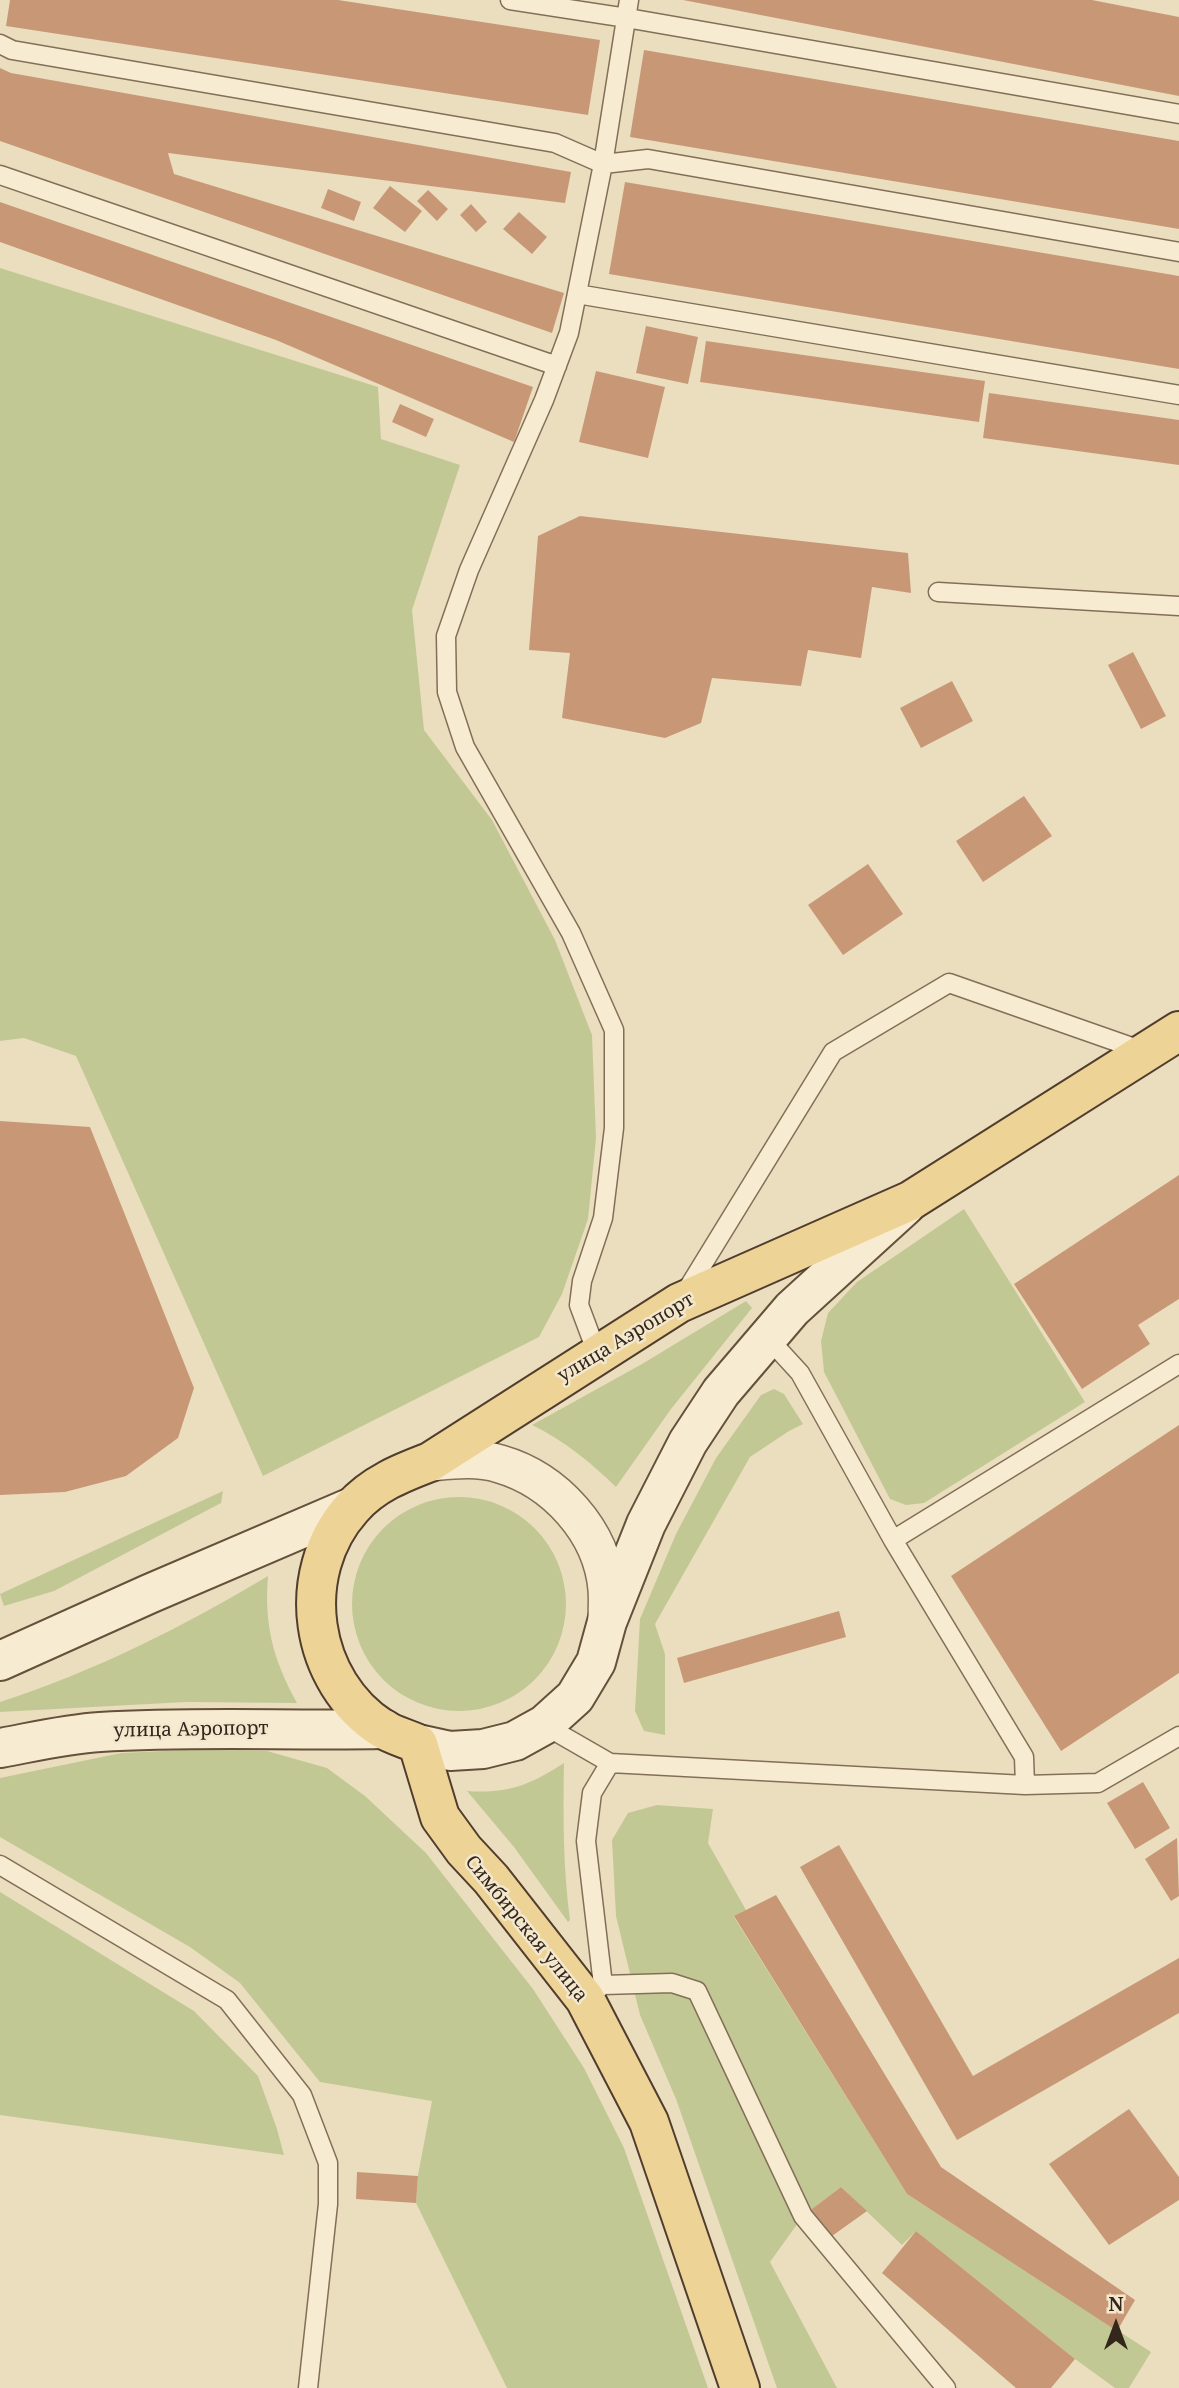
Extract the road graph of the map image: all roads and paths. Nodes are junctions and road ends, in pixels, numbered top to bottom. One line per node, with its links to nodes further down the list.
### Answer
1 (510, 0): 2 (lane)
2 (628, 9): 4 (lane); 5 (lane)
3 (0, 44): 5 (lane)
4 (1179, 114)
5 (603, 164): 7 (lane); 8 (lane)
6 (0, 175): 9 (lane)
7 (1179, 252)
8 (577, 294): 9 (lane); 10 (lane)
9 (557, 366): 18 (lane)
10 (1179, 395)
11 (938, 592): 12 (lane)
12 (1179, 606)
13 (1179, 1031): 14 (main road, улица Аэропорт)
14 (1146, 1052): 15 (main road, улица Аэропорт); 16 (lane)
15 (910, 1201): 16 (main road, улица Аэропорт); 17 (main road, улица Аэропорт)
16 (678, 1303): 18 (main road, улица Аэропорт)
17 (767, 1337): 22 (lane); 23 (main road, улица Аэропорт)
18 (597, 1353): 20 (main road, улица Аэропорт)
19 (1179, 1364): 22 (lane)
20 (430, 1462): 21 (main road, улица Аэропорт); 23 (street, улица Аэропорт)
21 (352, 1507): 24 (main road, улица Аэропорт); 27 (main road, улица Аэропорт)
22 (893, 1540): 30 (lane)
23 (607, 1622): 25 (main road, улица Аэропорт)
24 (0, 1661)
25 (544, 1725): 27 (main road, улица Аэропорт); 29 (lane)
26 (1179, 1736): 30 (lane)
27 (401, 1737): 28 (main road, улица Аэропорт); 32 (main road, Симбирская улица)
28 (0, 1748)
29 (610, 1763): 30 (lane); 32 (lane)
30 (1025, 1785)
31 (0, 1864): 33 (lane)
32 (594, 1992): 34 (main road, Симбирская улица); 35 (lane)
33 (308, 2388)
34 (740, 2388)
35 (946, 2388)

